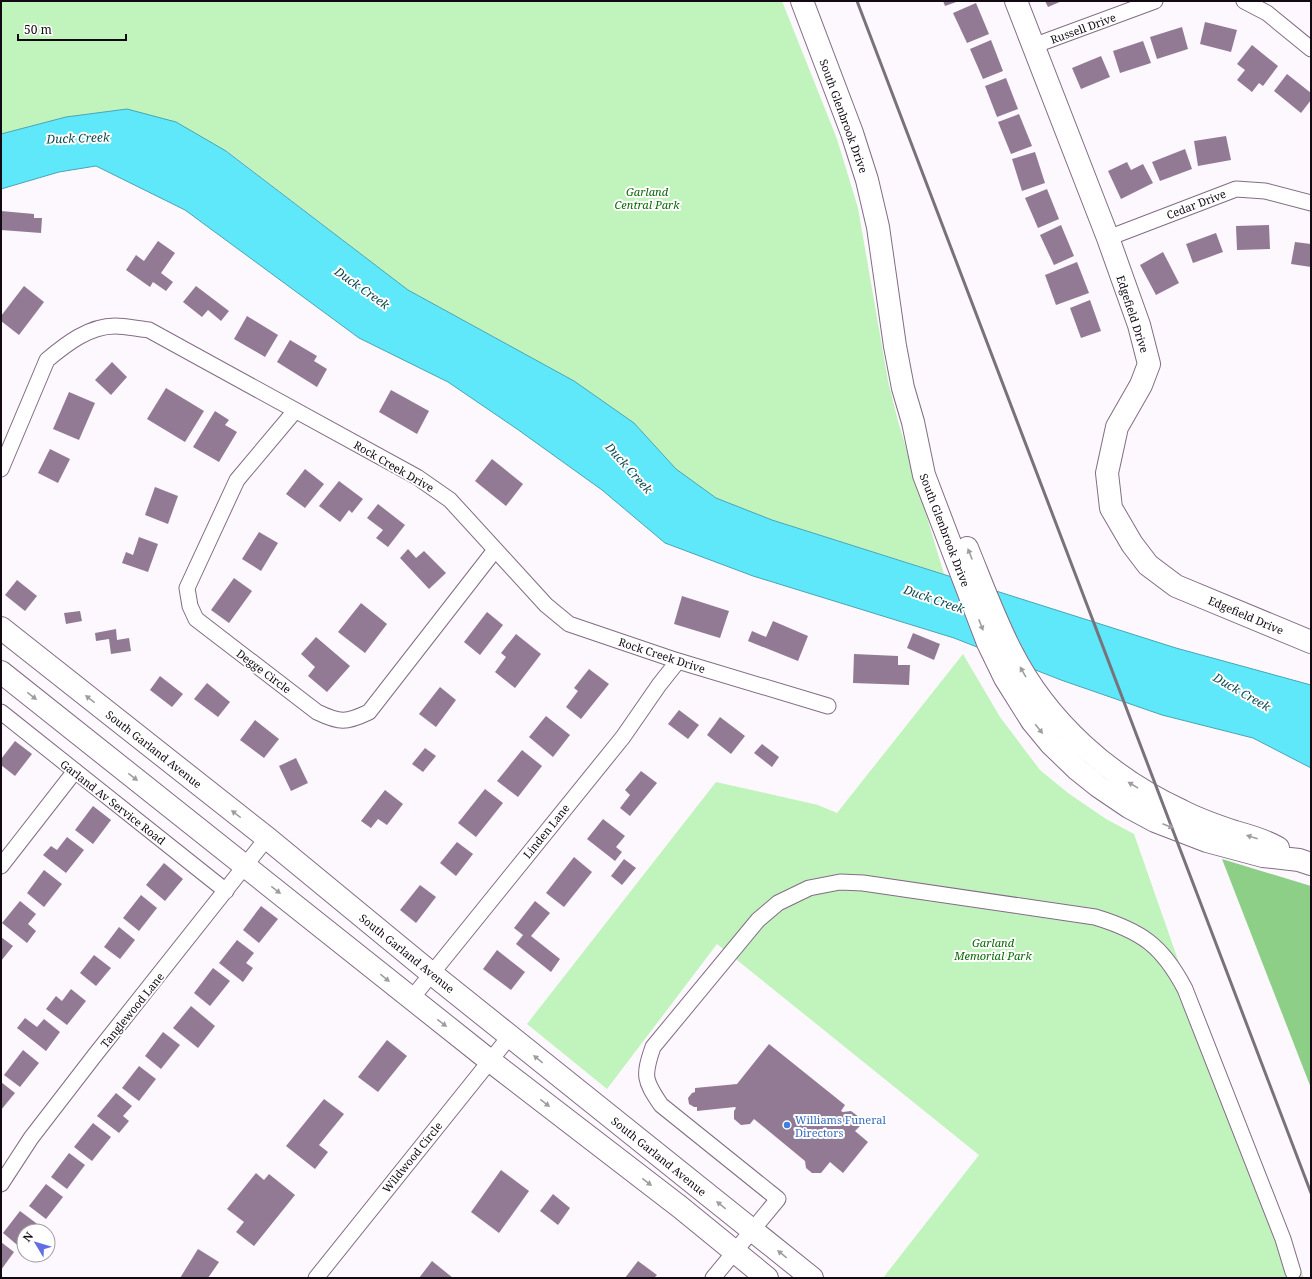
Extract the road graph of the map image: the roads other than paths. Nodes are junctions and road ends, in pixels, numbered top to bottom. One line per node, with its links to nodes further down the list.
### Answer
1 (802, 1): 11 (street, South Glenbrook Drive)
2 (1016, 1): 5 (street, Edgefield Drive)
3 (1155, 1): 5 (street, Russell Drive)
4 (1244, 1): 6 (street)
5 (1033, 46): 8 (street, Edgefield Drive)
6 (1311, 48)
7 (1311, 203): 8 (street, Cedar Drive)
8 (1108, 238): 14 (street, Edgefield Drive)
9 (294, 411): 10 (street, Rock Creek Drive); 12 (street, Rock Creek Drive); 12 (street, Degge Circle)
10 (1, 469)
11 (950, 524): 21 (street, South Glenbrook Drive, one-way to 11); 21 (street, South Glenbrook Drive, one-way to 21)
12 (495, 550): 15 (street, Rock Creek Drive)
13 (1, 628): 20 (street, South Garland Avenue, one-way to 13)
14 (1311, 642)
15 (678, 661): 17 (street, Rock Creek Drive); 25 (street, Linden Lane)
16 (1, 672): 23 (street, one-way to 23)
17 (828, 706)
18 (1, 712): 19 (street, Garland Av Service Road)
19 (75, 771): 22 (street); 24 (street, Garland Av Service Road)
20 (267, 838): 23 (street, Tanglewood Lane); 25 (street, South Garland Avenue)
21 (1305, 862)
22 (1, 866)
23 (245, 866): 24 (street, Tanglewood Lane); 26 (street, one-way to 26)
24 (226, 891): 29 (street, Tanglewood Lane)
25 (431, 973): 26 (street, Linden Lane); 27 (street, South Garland Avenue)
26 (412, 998): 28 (street, one-way to 28)
27 (510, 1036): 28 (street, Wildwood Circle); 30 (street, South Garland Avenue, one-way to 27)
28 (490, 1060): 31 (street, one-way to 31); 33 (street, Wildwood Circle)
29 (1, 1184)
30 (752, 1230): 31 (street); 32 (street); 36 (street, South Garland Avenue, one-way to 30)
31 (734, 1252): 34 (street); 35 (street)
32 (1293, 1272)
33 (316, 1278)
34 (713, 1278)
35 (767, 1278)
36 (812, 1278)

